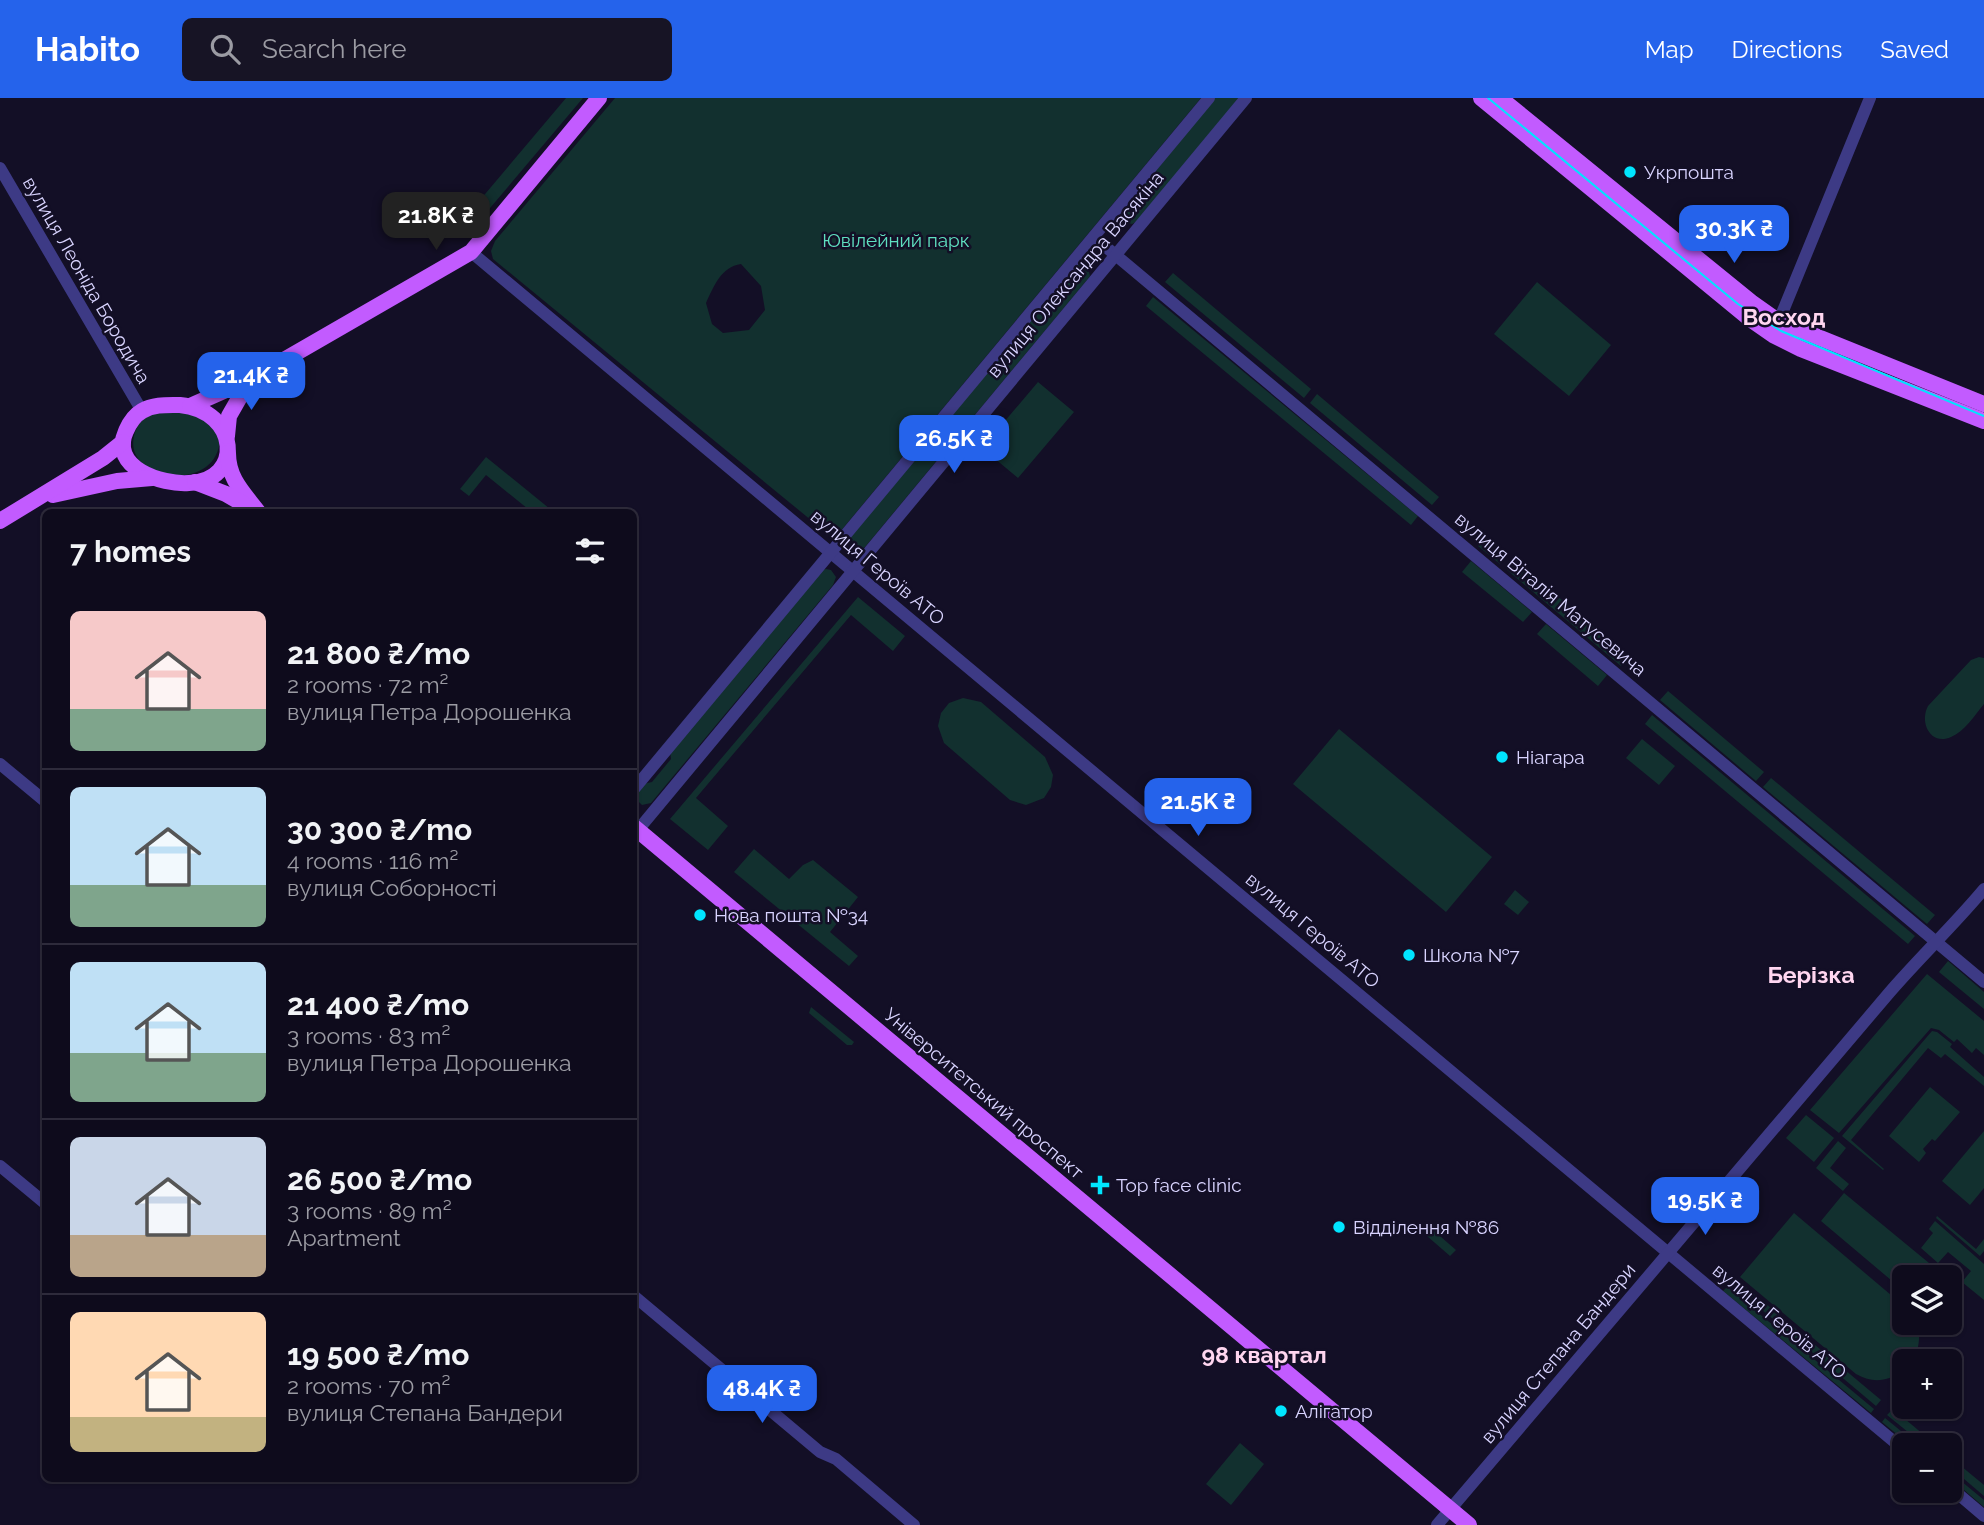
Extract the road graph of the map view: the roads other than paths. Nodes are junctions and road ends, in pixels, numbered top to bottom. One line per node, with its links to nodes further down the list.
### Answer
1 (599, 98): 9 (main road)
2 (1209, 98): 8 (street, вулиця Олександра Васякіна)
3 (1246, 98): 10 (street, вулиця Олександра Васякіна)
4 (1481, 98): 11 (main road)
5 (1500, 98): 11 (main road)
6 (1870, 98): 11 (street)
7 (0, 168): 15 (street, вулиця Леоніда Бородича)
8 (1094, 237): 10 (street, вулиця Віталія Матусевича); 26 (street, вулиця Олександра Васякіна)
9 (471, 252): 12 (main road); 26 (street, вулиця Героїв АТО)
10 (1117, 255): 27 (street, вулиця Олександра Васякіна); 34 (street, вулиця Віталія Матусевича)
11 (1776, 328): 13 (main road); 16 (main road)
12 (250, 379): 14 (main road); 17 (main road)
13 (1984, 404)
14 (190, 406): 15 (main road); 17 (main road)
15 (142, 411): 18 (main road)
16 (1984, 421)
17 (227, 436): 19 (main road)
18 (123, 442): 20 (main road); 22 (main road)
19 (228, 453): 21 (main road); 24 (main road)
20 (152, 478): 21 (main road); 22 (main road)
21 (195, 482): 23 (main road)
22 (41, 498): 25 (main road)
23 (252, 509)
24 (256, 509)
25 (0, 521)
26 (830, 553): 27 (street, вулиця Героїв АТО); 29 (street, вулиця Олександра Васякіна)
27 (853, 570): 31 (street, вулиця Олександра Васякіна); 38 (street, вулиця Героїв АТО)
28 (0, 764): 30 (street)
29 (637, 785)
30 (42, 799)
31 (637, 828)
32 (637, 830): 42 (main road, Університетський проспект)
33 (1984, 889): 34 (street, вулиця Степана Бандери)
34 (1936, 942): 35 (street, вулиця Віталія Матусевича); 38 (street, вулиця Степана Бандери)
35 (1984, 982)
36 (0, 1166): 37 (street)
37 (42, 1201)
38 (1669, 1253): 40 (street, вулиця Героїв АТО); 42 (street, вулиця Степана Бандери)
39 (637, 1299): 44 (street)
40 (1892, 1440)
41 (1962, 1498): 43 (street)
42 (1451, 1510): 45 (street, вулиця Степана Бандери); 46 (main road, Університетський проспект)
43 (1984, 1516)
44 (914, 1525)
45 (1437, 1525)
46 (1469, 1525)

